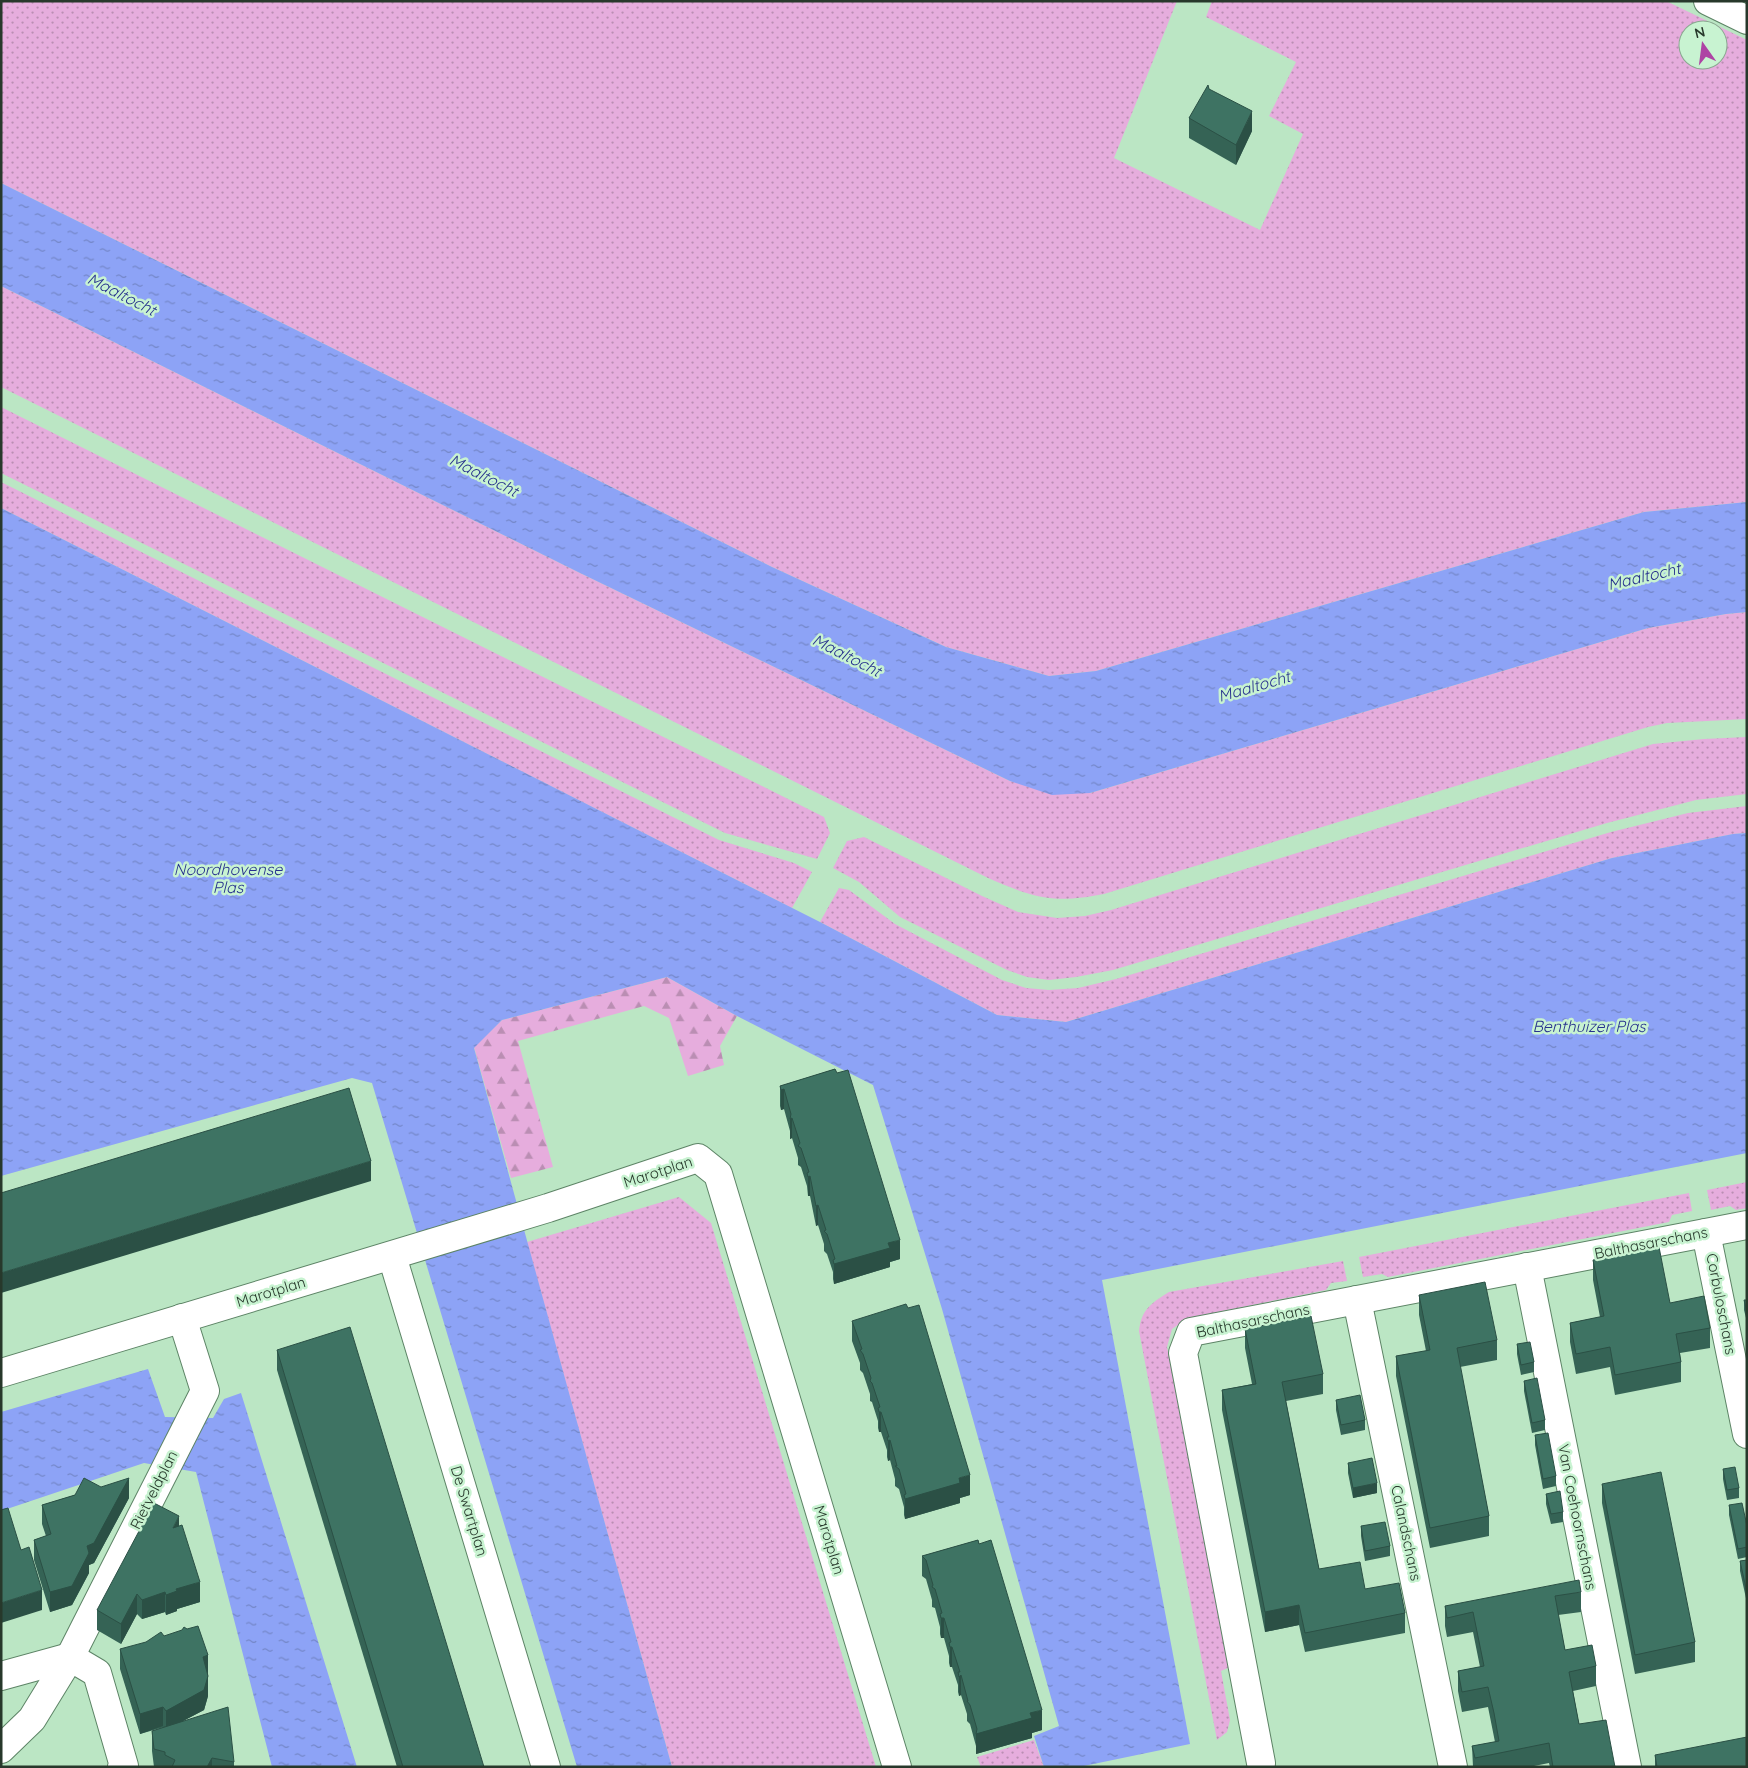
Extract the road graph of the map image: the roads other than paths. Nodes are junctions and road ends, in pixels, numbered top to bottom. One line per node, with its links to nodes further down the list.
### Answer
1 (1708, 1): 2 (street)
2 (1747, 20)
3 (1747, 1225): 4 (street, Balthasarschans)
4 (1706, 1233): 6 (street, Balthasarschans); 10 (street, Corbuloschans)
5 (399, 1254): 8 (street, Marotplan); 16 (street, De Swartplan); 17 (street, Marotplan)
6 (1527, 1267): 7 (street, Balthasarschans); 19 (street, Van Coehoornschans)
7 (1357, 1300): 14 (street, Balthasarschans); 18 (street, Calandschans)
8 (182, 1318): 9 (street, Marotplan); 11 (street, Rietveldplan)
9 (1, 1373)
10 (1747, 1434)
11 (70, 1657): 12 (street); 13 (street, Rietveldplan); 15 (street)
12 (1, 1676)
13 (1, 1749)
14 (1255, 1766)
15 (122, 1767)
16 (546, 1767)
17 (897, 1767)
18 (1453, 1767)
19 (1627, 1767)

